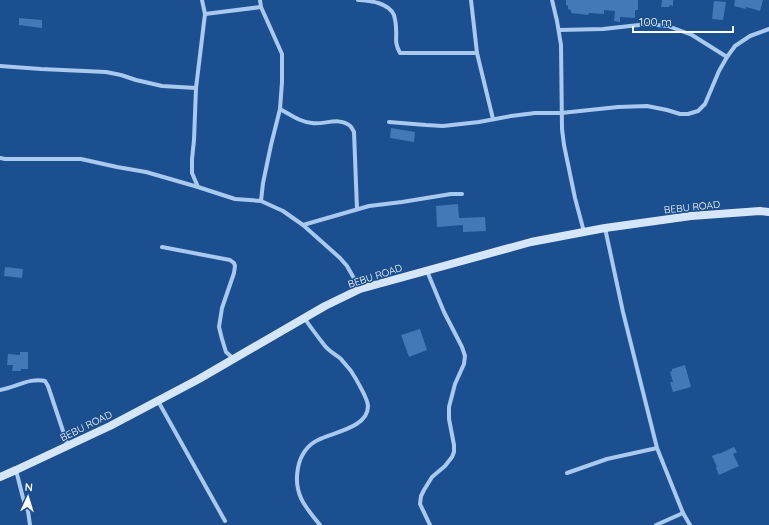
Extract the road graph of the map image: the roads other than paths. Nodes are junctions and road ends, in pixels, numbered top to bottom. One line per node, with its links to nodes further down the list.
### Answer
1 (202, 0): 7 (street)
2 (260, 0): 6 (street)
3 (358, 0): 10 (street)
4 (471, 0): 10 (street)
5 (552, 0): 9 (street)
6 (261, 7): 7 (street); 14 (street)
7 (205, 14): 13 (street)
8 (769, 28): 11 (street)
9 (559, 30): 11 (street); 15 (street)
10 (476, 53): 16 (street)
11 (727, 57): 15 (street)
12 (0, 66): 13 (street)
13 (196, 88): 19 (street)
14 (280, 109): 21 (street); 22 (street)
15 (561, 113): 16 (street); 26 (street)
16 (493, 119): 17 (street)
17 (389, 122)
18 (0, 158): 19 (street)
19 (198, 187): 21 (street)
20 (462, 194): 22 (street)
21 (262, 201): 24 (street)
22 (357, 209): 24 (street)
23 (769, 212): 25 (street, BEBU ROAD)
24 (303, 225): 29 (street)
25 (605, 228): 26 (street, BEBU ROAD); 35 (street)
26 (584, 232): 28 (street, BEBU ROAD)
27 (162, 247): 31 (street)
28 (427, 270): 29 (street, BEBU ROAD); 43 (street)
29 (360, 290): 30 (street, BEBU ROAD)
30 (305, 319): 31 (street, BEBU ROAD); 42 (street)
31 (234, 359): 33 (street, BEBU ROAD)
32 (0, 390): 34 (street)
33 (158, 401): 34 (street, BEBU ROAD); 40 (street)
34 (68, 446): 36 (street, BEBU ROAD)
35 (657, 448): 37 (street); 39 (street)
36 (16, 470): 38 (street, BEBU ROAD); 41 (street)
37 (567, 473)
38 (0, 477)
39 (682, 513): 44 (street); 45 (street)
40 (225, 521)
41 (30, 525)
42 (320, 525)
43 (430, 525)
44 (656, 525)
45 (690, 525)

